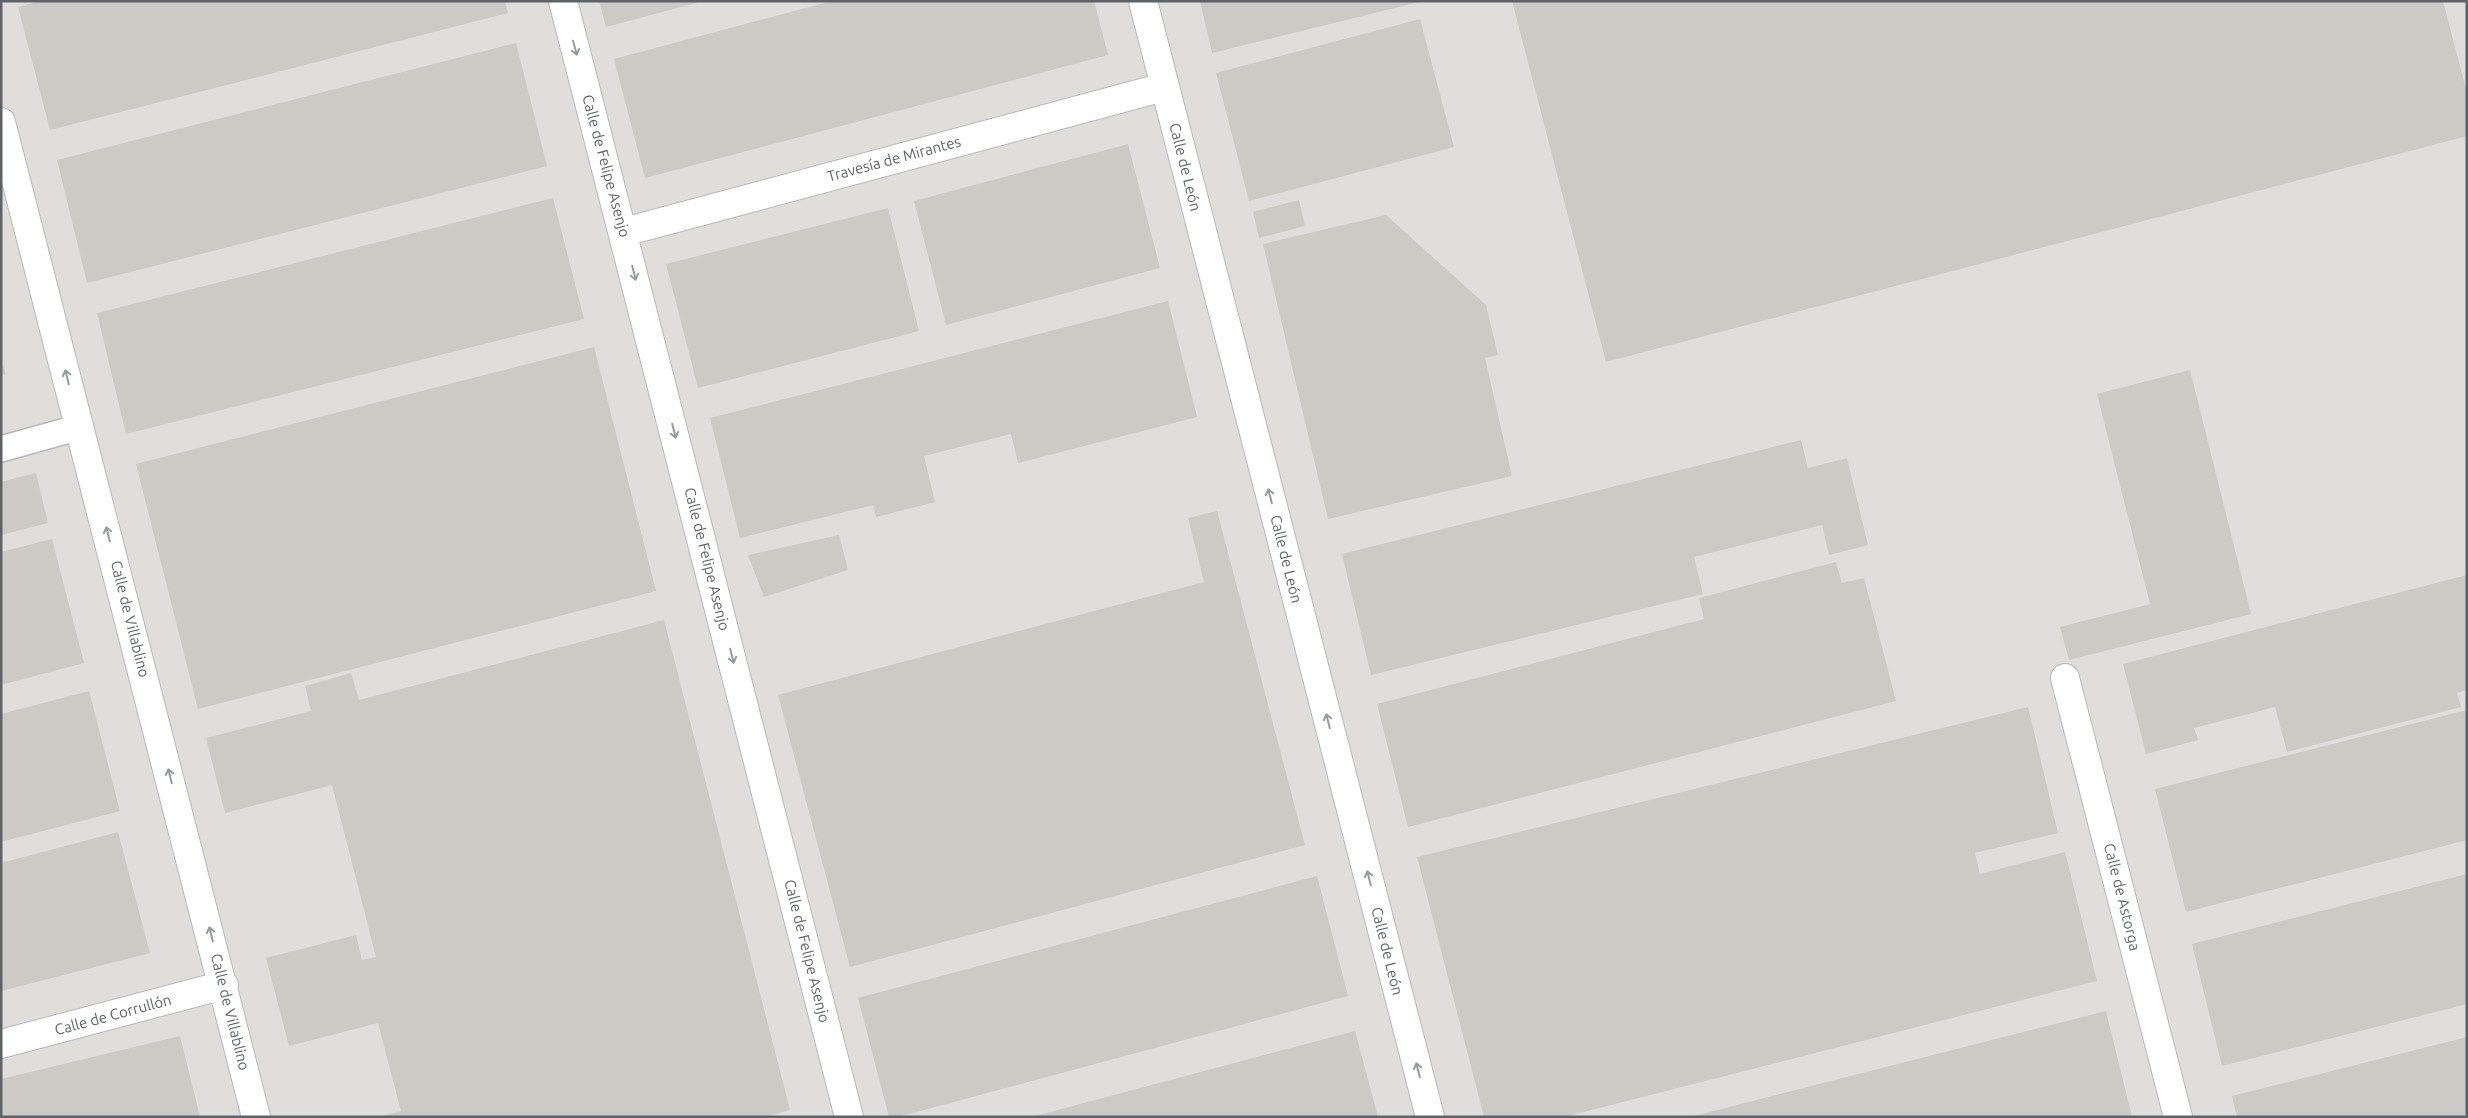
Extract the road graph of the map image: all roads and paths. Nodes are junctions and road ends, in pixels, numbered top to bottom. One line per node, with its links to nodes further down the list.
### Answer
1 (562, 1): 5 (street, Calle de Felipe Asenjo, one-way to 5)
2 (1143, 1): 3 (street, Calle de León)
3 (1164, 87): 5 (street, Travesía de Mirantes); 13 (street, Calle de León, one-way to 3)
4 (1, 122): 6 (street, Calle de Villablino, one-way to 4)
5 (624, 232): 12 (street, Calle de Felipe Asenjo, one-way to 12)
6 (80, 426): 7 (lane); 9 (street, Calle de Villablino, one-way to 6)
7 (1, 448)
8 (2066, 678): 14 (street, Calle de Astorga)
9 (224, 985): 10 (street, Calle de Corrullón); 11 (street, Calle de Villablino)
10 (1, 1044)
11 (256, 1117)
12 (849, 1117)
13 (1430, 1117)
14 (2178, 1117)

